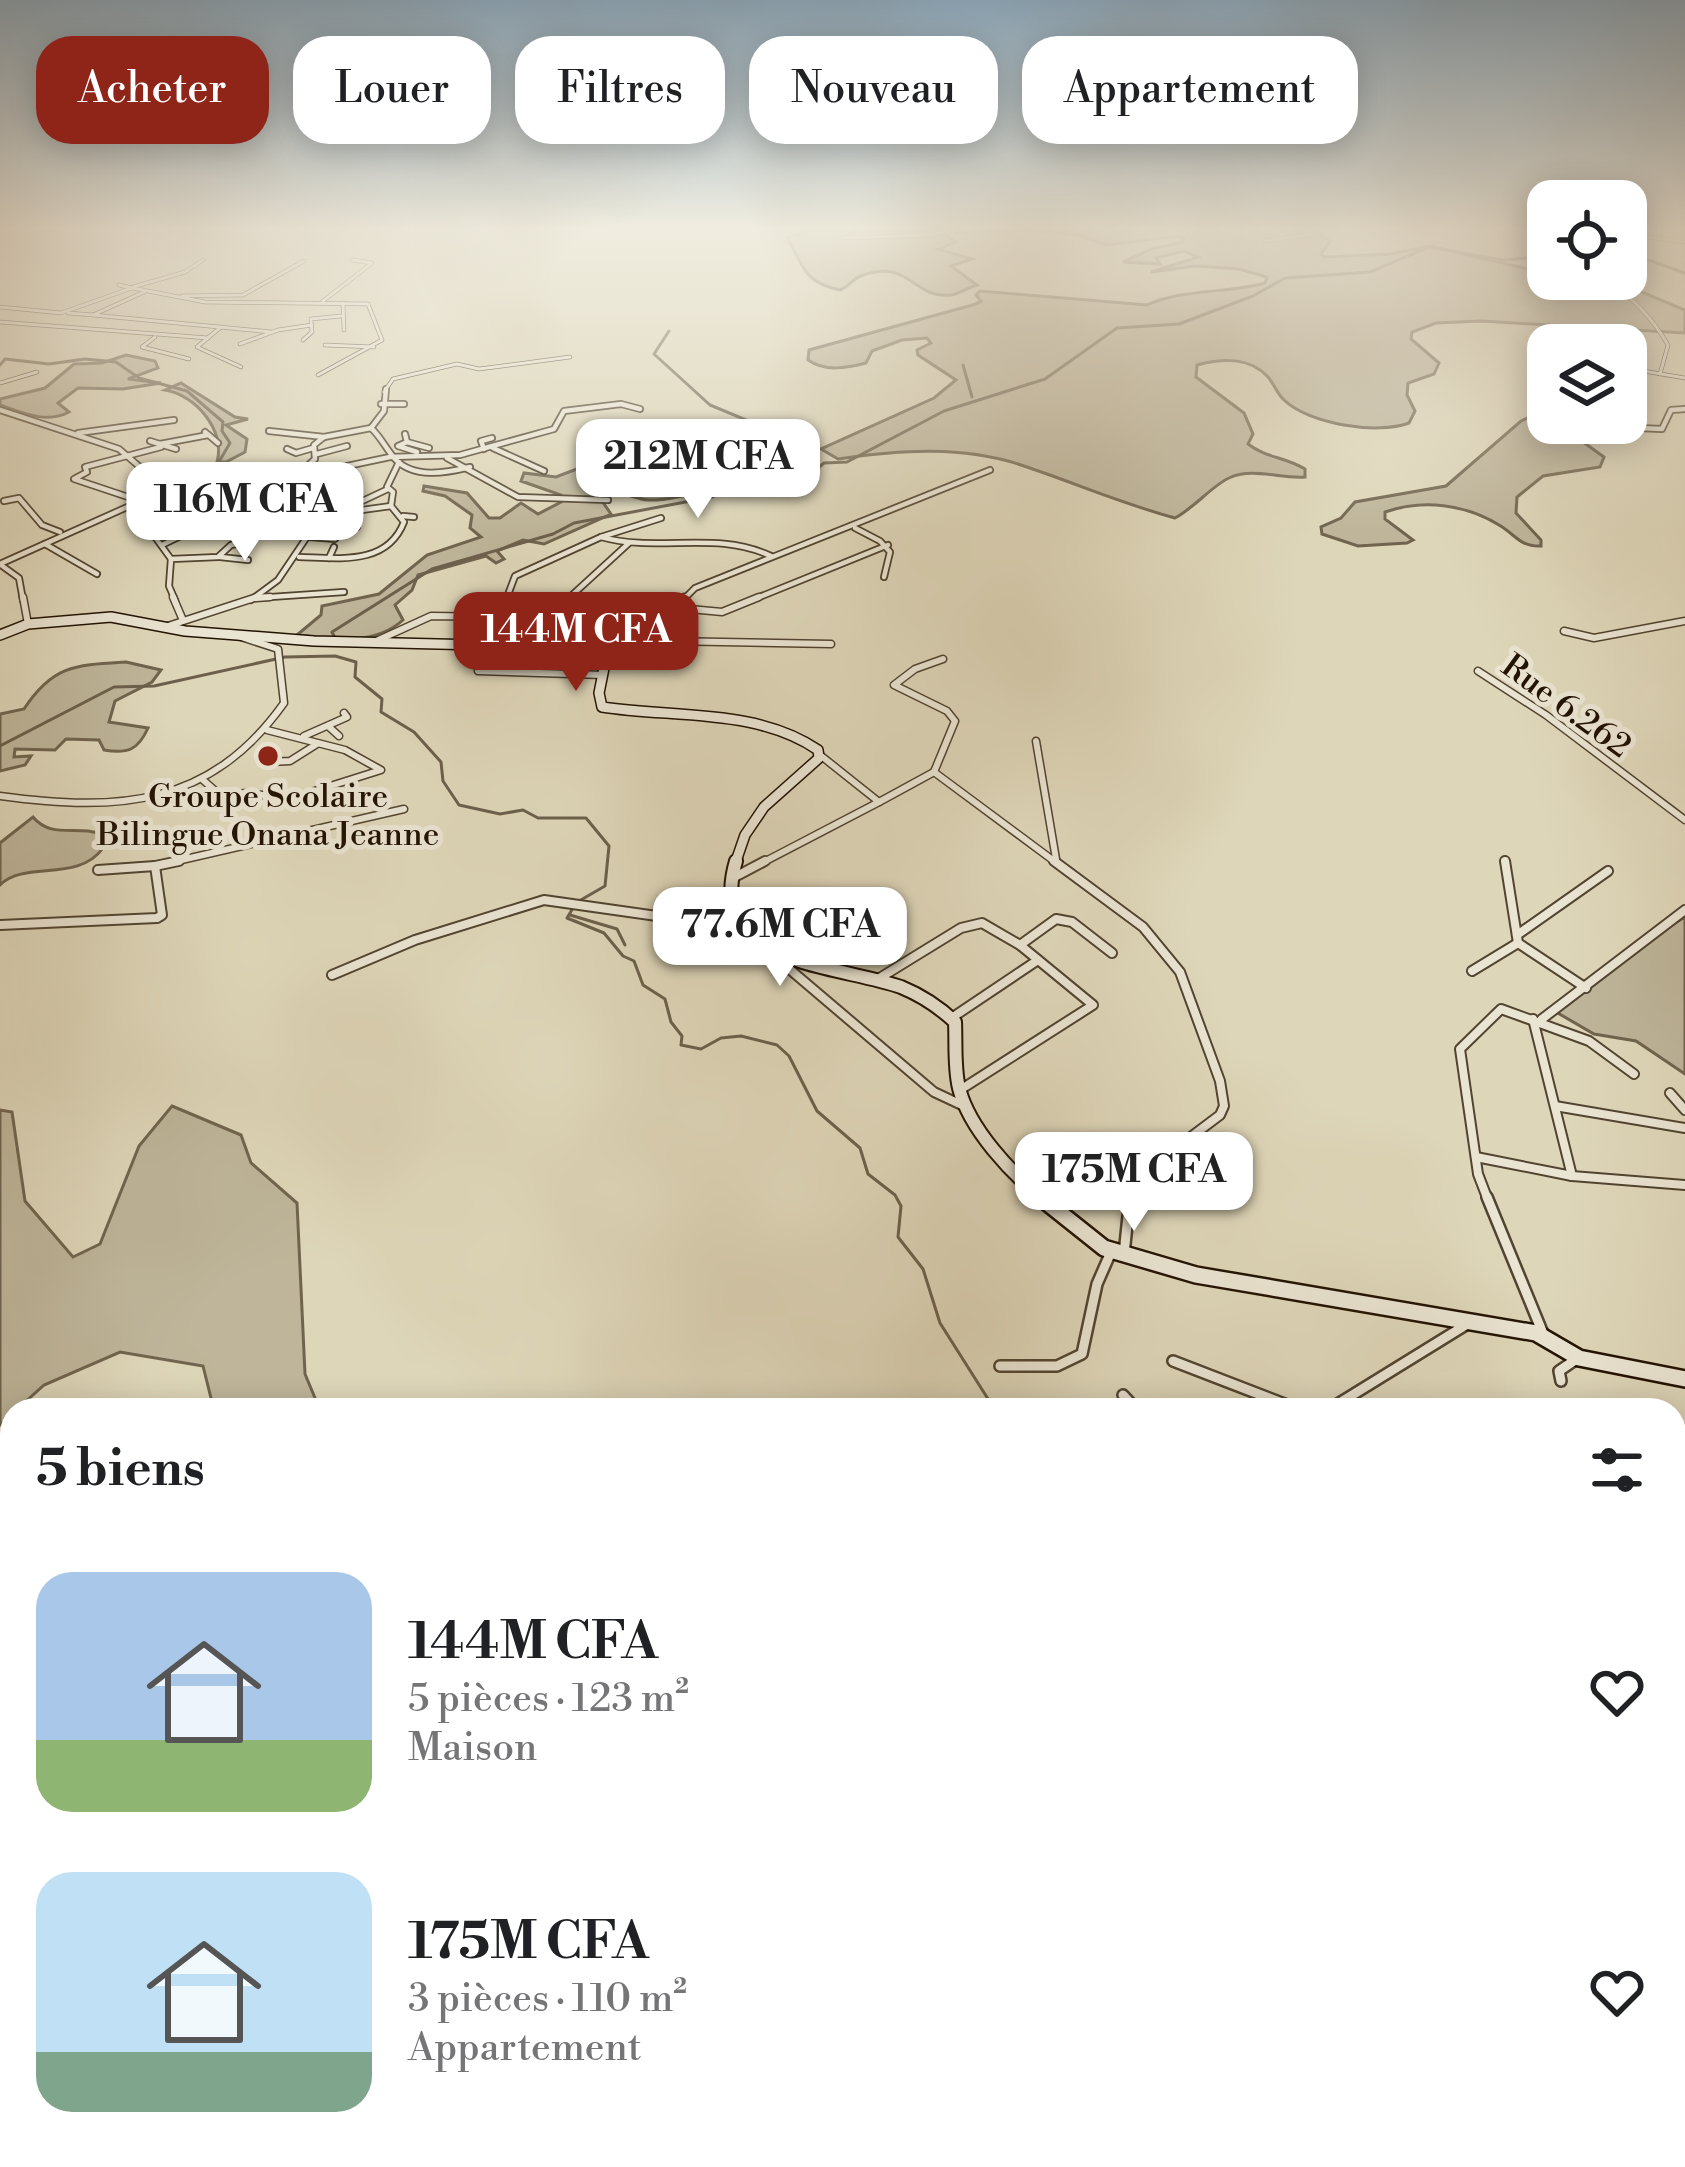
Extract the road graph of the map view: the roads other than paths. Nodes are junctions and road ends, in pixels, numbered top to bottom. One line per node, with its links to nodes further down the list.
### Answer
1 (79, 329): 9 (street)
2 (218, 329): 10 (street)
3 (248, 329): 8 (street)
4 (291, 329): 8 (street)
5 (312, 329): 11 (street)
6 (379, 329): 14 (street)
7 (1660, 329): 20 (street)
8 (272, 332): 12 (street)
9 (156, 336): 10 (street); 16 (street)
10 (208, 338): 17 (street)
11 (303, 340)
12 (240, 344)
13 (326, 345): 14 (street)
14 (376, 347): 21 (street)
15 (570, 358): 24 (street)
16 (190, 359)
17 (241, 367)
18 (38, 372): 23 (street)
19 (1647, 372): 20 (street)
20 (1660, 374): 22 (street)
21 (318, 375)
22 (1685, 378)
23 (0, 383)
24 (381, 404): 25 (street); 30 (street)
25 (404, 404)
26 (640, 409): 48 (street)
27 (0, 410): 33 (street)
28 (1685, 410): 31 (street)
29 (174, 420): 33 (street)
30 (371, 428): 34 (street); 52 (street)
31 (1647, 428)
32 (269, 431): 35 (street)
33 (76, 434): 50 (street)
34 (343, 436): 35 (street); 36 (street)
35 (324, 437): 49 (street)
36 (357, 438)
37 (492, 438): 48 (street)
38 (425, 439): 41 (street)
39 (150, 441): 42 (street)
40 (218, 443): 42 (street)
41 (420, 445): 46 (street); 52 (street)
42 (160, 446): 47 (street); 50 (street)
43 (346, 446): 49 (street)
44 (286, 448): 49 (street)
45 (324, 448): 49 (street)
46 (429, 448)
47 (176, 449)
48 (487, 449): 51 (street); 55 (street)
49 (314, 450): 56 (street)
50 (128, 457): 64 (street); 66 (street)
51 (446, 457): 52 (street); 53 (street)
52 (399, 459): 53 (street); 56 (street); 65 (street)
53 (470, 467): 67 (street)
54 (990, 470): 83 (street)
55 (544, 471)
56 (302, 472): 59 (street); 61 (street)
57 (349, 476): 71 (street)
58 (213, 478): 59 (street); 60 (street); 63 (street)
59 (282, 480): 62 (street)
60 (183, 482): 64 (street); 73 (street)
61 (298, 482)
62 (266, 483)
63 (221, 484)
64 (164, 488): 66 (street)
65 (388, 489): 74 (street); 75 (street)
66 (135, 500): 85 (street)
67 (608, 500)
68 (338, 501): 71 (street)
69 (5, 502): 85 (street)
70 (300, 502): 71 (street)
71 (312, 502): 76 (street)
72 (356, 504): 75 (street)
73 (243, 506): 76 (street); 84 (street); 90 (street)
74 (392, 506): 75 (street); 78 (street)
75 (365, 507): 77 (street)
76 (297, 514): 77 (street); 84 (street)
77 (321, 516): 86 (street)
78 (403, 516): 79 (street); 96 (street)
79 (414, 517)
80 (662, 518): 87 (street)
81 (147, 526): 90 (street)
82 (357, 527): 86 (street)
83 (854, 527): 91 (street); 95 (street)
84 (256, 530): 93 (street)
85 (62, 533): 89 (street)
86 (310, 537): 94 (street)
87 (601, 537): 88 (street); 105 (street)
88 (630, 542): 95 (street); 117 (street)
89 (43, 544): 99 (street); 100 (street)
90 (162, 545): 97 (street)
91 (888, 545): 101 (street); 104 (street)
92 (334, 547): 96 (street)
93 (218, 557): 97 (street); 98 (street)
94 (299, 557): 96 (street); 103 (street)
95 (772, 557): 104 (street)
96 (329, 558)
97 (172, 559): 106 (street)
98 (248, 560)
99 (0, 564): 108 (street)
100 (97, 574)
101 (884, 577)
102 (344, 592): 103 (street)
103 (255, 598): 106 (street)
104 (679, 608): 113 (street)
105 (499, 617): 114 (street); 115 (street)
106 (182, 618): 109 (street)
107 (1685, 621): 110 (street)
108 (28, 624): 109 (street); 111 (street)
109 (163, 628): 112 (street)
110 (1564, 632)
111 (0, 635)
112 (239, 635): 114 (street); 122 (street)
113 (667, 641): 116 (street); 117 (street)
114 (370, 643): 115 (street)
115 (490, 644): 117 (street); 120 (street)
116 (831, 644)
117 (608, 648): 120 (street)
118 (944, 659): 133 (street)
119 (1478, 670): 138 (street, Rue 6.262)
120 (603, 675): 131 (street)
121 (296, 702): 122 (street)
122 (284, 703): 126 (street)
123 (344, 713): 125 (street)
124 (309, 724): 127 (street)
125 (328, 726): 127 (street); 128 (street)
126 (267, 730): 127 (street); 134 (street)
127 (299, 734): 130 (street)
128 (339, 736)
129 (1036, 741): 139 (street)
130 (318, 743): 132 (street); 134 (street)
131 (820, 755): 136 (street); 144 (street)
132 (269, 762)
133 (934, 772): 136 (street); 139 (street)
134 (203, 780): 135 (street)
135 (0, 796)
136 (879, 802): 144 (street)
137 (404, 809): 141 (street)
138 (1685, 820)
139 (1056, 860): 169 (street)
140 (1505, 860): 148 (street)
141 (155, 866): 142 (street); 147 (street)
142 (98, 870)
143 (1608, 871): 148 (street)
144 (730, 880): 146 (street)
145 (1685, 910): 156 (street)
146 (730, 913): 151 (street); 154 (street)
147 (0, 925)
148 (1517, 939): 153 (street); 156 (street)
149 (1020, 945): 150 (street); 152 (street); 155 (street)
150 (1112, 953)
151 (783, 955): 155 (street); 163 (street)
152 (1038, 960): 157 (street); 160 (street)
153 (1472, 971)
154 (332, 975)
155 (876, 980): 157 (street)
156 (1586, 988): 158 (street)
157 (953, 1017): 160 (street)
158 (1536, 1019): 159 (street); 162 (street); 166 (street)
159 (1634, 1074)
160 (959, 1090): 163 (street)
161 (1670, 1094): 164 (street)
162 (1555, 1106): 165 (street); 167 (street)
163 (968, 1108): 169 (street)
164 (1685, 1110)
165 (1685, 1128)
166 (1476, 1157): 167 (street); 171 (street)
167 (1572, 1176): 168 (street)
168 (1685, 1185)
169 (1118, 1253): 170 (street); 174 (street)
170 (1470, 1322): 171 (street); 180 (street)
171 (1544, 1336): 172 (street)
172 (1580, 1358): 175 (street); 176 (street)
173 (1174, 1361): 179 (street)
174 (1000, 1366)
175 (1685, 1379)
176 (1561, 1381)
177 (1123, 1395): 178 (street)
178 (1126, 1398)
179 (1269, 1398)
180 (1347, 1398)

